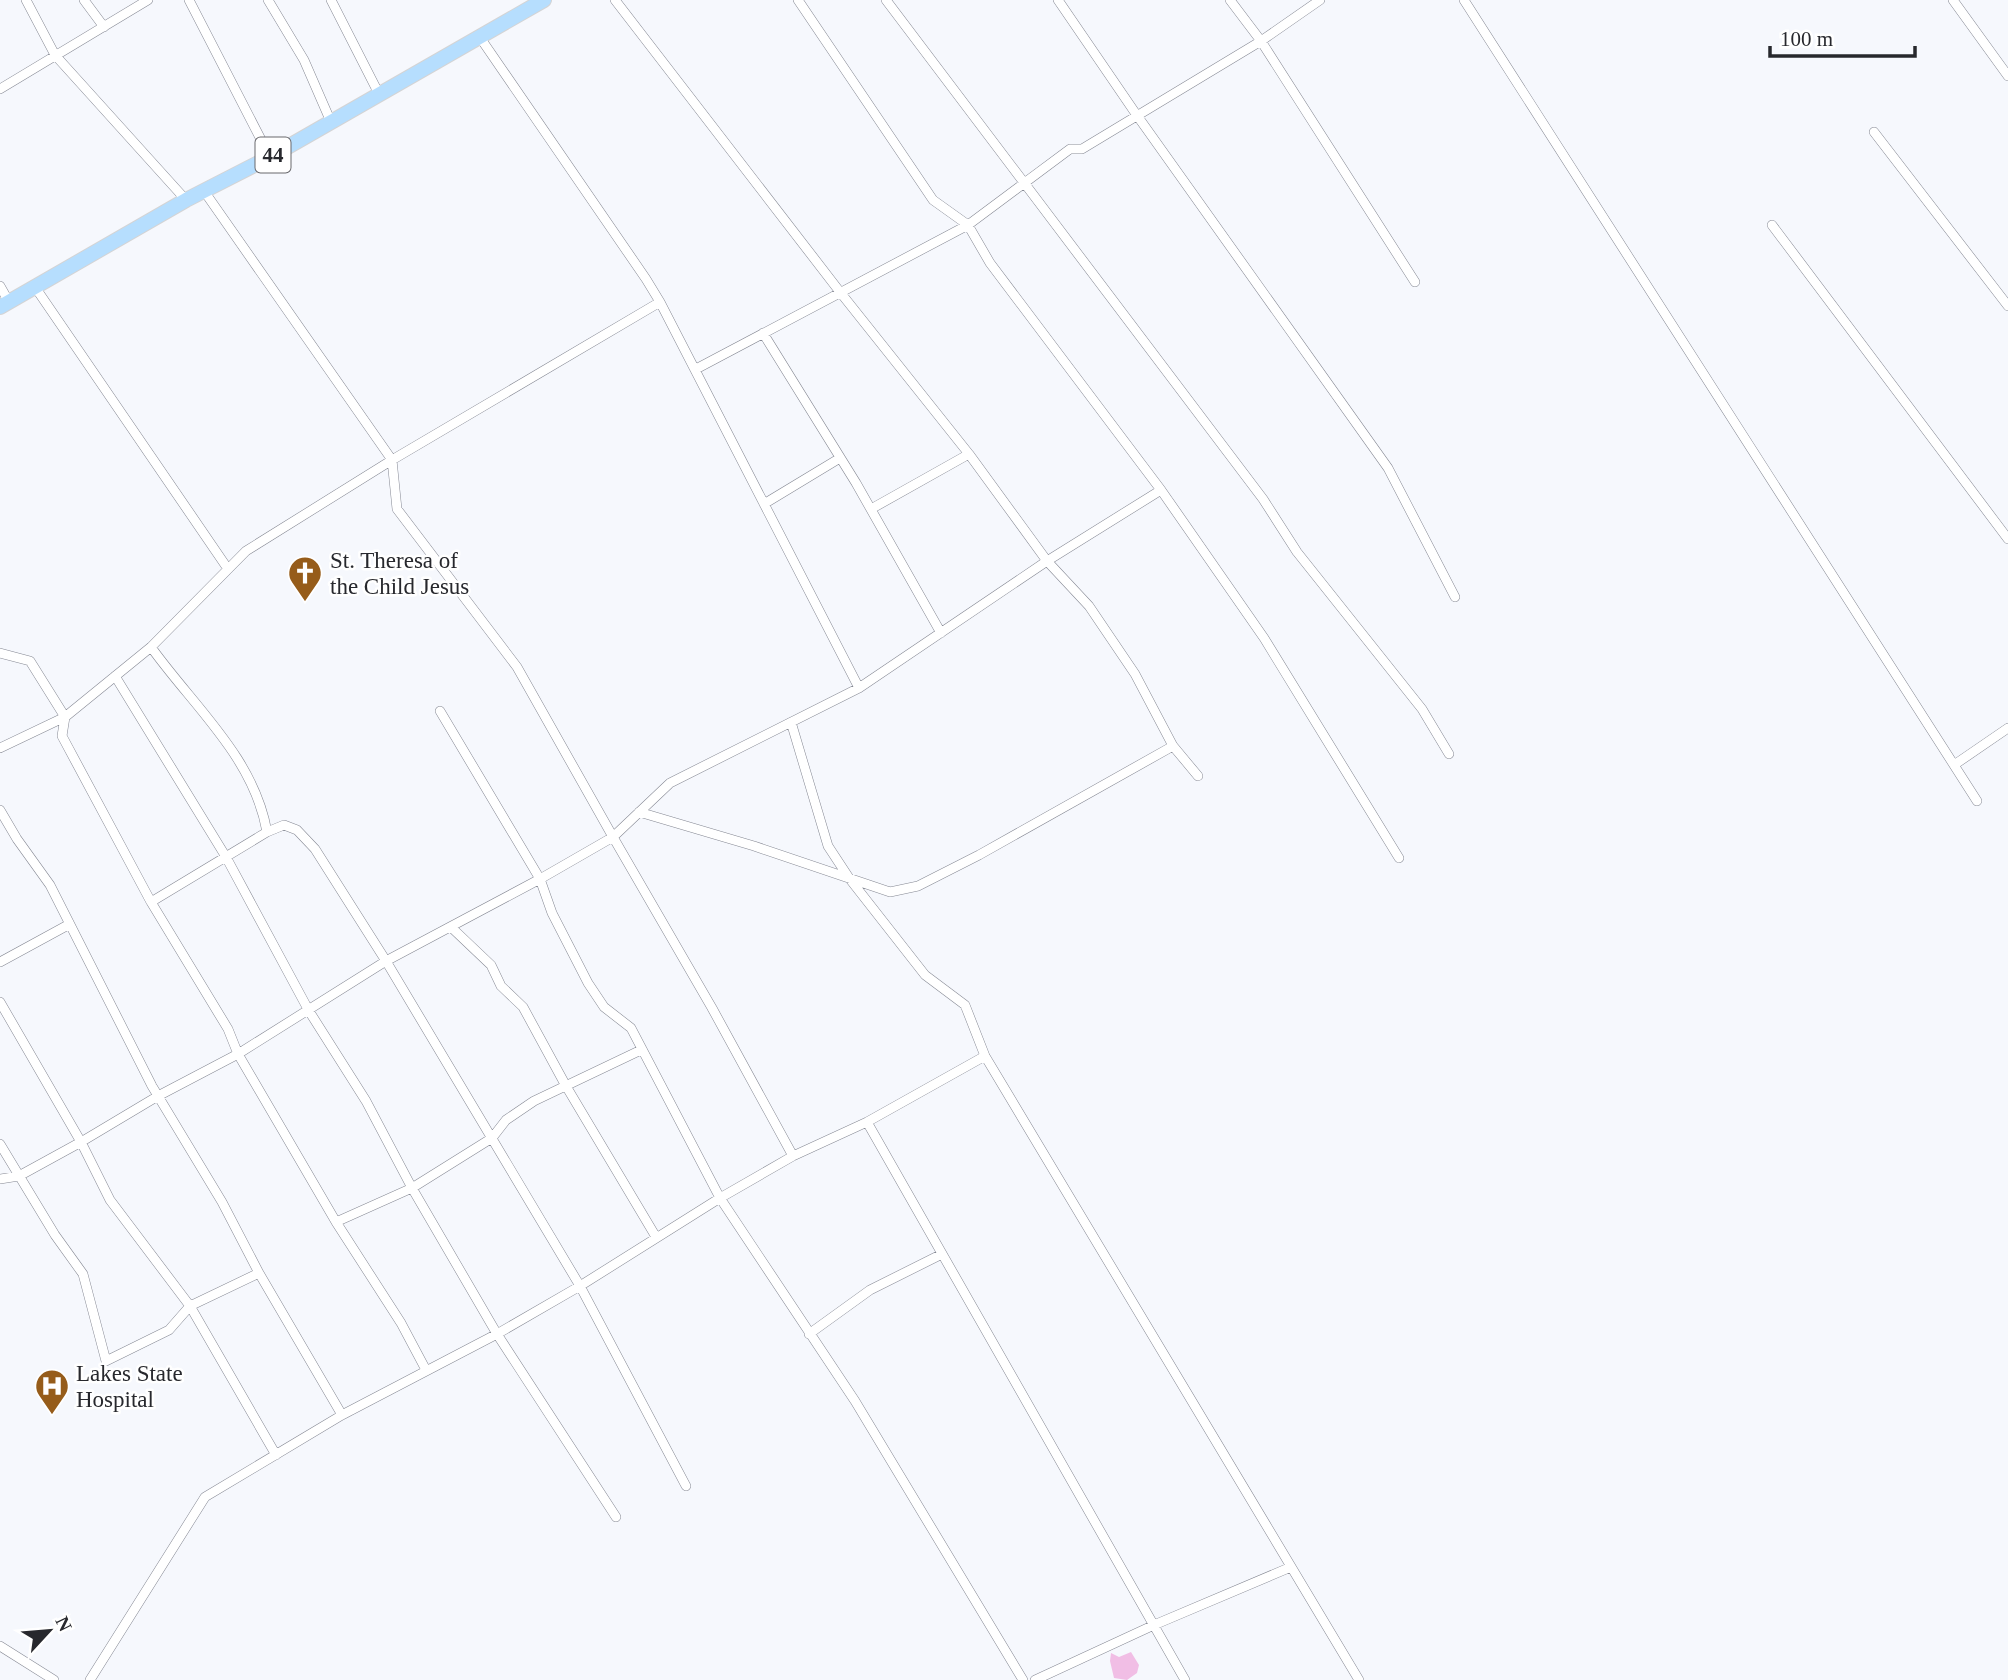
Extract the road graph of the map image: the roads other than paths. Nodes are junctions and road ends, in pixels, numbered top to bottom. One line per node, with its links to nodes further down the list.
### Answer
1 (26, 0): 19 (street)
2 (84, 0): 16 (street)
3 (148, 0): 16 (street)
4 (189, 0): 26 (street)
5 (268, 0): 24 (street)
6 (331, 0): 22 (street)
7 (544, 0): 17 (main road, 44)
8 (615, 0): 35 (street)
9 (798, 0): 30 (street)
10 (886, 0): 27 (street)
11 (1058, 0): 23 (street)
12 (1230, 0): 18 (street)
13 (1320, 0): 18 (street)
14 (1464, 0): 63 (street)
15 (1953, 0): 20 (street)
16 (104, 27): 19 (street)
17 (479, 36): 22 (main road, 44); 36 (street)
18 (1261, 41): 23 (street); 32 (street)
19 (55, 55): 21 (street); 29 (street)
20 (2008, 76)
21 (0, 89)
22 (379, 94): 24 (main road, 44)
23 (1136, 114): 27 (street); 50 (street)
24 (331, 122): 26 (main road, 44)
25 (1874, 132): 38 (street)
26 (270, 157): 28 (main road, 44)
27 (1025, 181): 30 (street); 62 (street)
28 (204, 191): 29 (main road, 44); 43 (street)
29 (186, 200): 34 (main road, 44)
30 (968, 225): 35 (street); 44 (street)
31 (1772, 225): 47 (street)
32 (1415, 282)
33 (0, 286): 37 (street)
34 (35, 287): 37 (main road, 44); 49 (street)
35 (840, 292): 39 (street); 41 (street)
36 (660, 302): 40 (street); 43 (street)
37 (4, 304)
38 (2008, 306)
39 (763, 333): 40 (street); 42 (street)
40 (696, 369): 45 (street)
41 (969, 454): 46 (street); 48 (street)
42 (840, 458): 45 (street); 46 (street)
43 (392, 460): 49 (street); 69 (street)
44 (1161, 490): 48 (street); 71 (street)
45 (764, 504): 55 (street)
46 (871, 509): 51 (street)
47 (2008, 539)
48 (1047, 561): 51 (street); 60 (street)
49 (228, 569): 52 (street)
50 (1455, 597)
51 (941, 633): 55 (street)
52 (150, 647): 54 (street); 68 (street)
53 (0, 653): 57 (street)
54 (115, 676): 57 (street); 70 (street)
55 (859, 688): 58 (street)
56 (440, 712): 73 (street)
57 (65, 717): 61 (street); 74 (street)
58 (790, 722): 67 (street); 72 (street)
59 (2008, 729): 63 (street)
60 (1173, 746): 64 (street); 72 (street)
61 (0, 748)
62 (1449, 754)
63 (1954, 765): 65 (street)
64 (1198, 776)
65 (1977, 801)
66 (0, 810): 75 (street)
67 (639, 812): 69 (street); 72 (street)
68 (267, 832): 70 (street); 77 (street)
69 (613, 837): 73 (street); 90 (street)
70 (226, 857): 74 (street); 80 (street)
71 (1399, 858)
72 (849, 878): 83 (street)
73 (540, 879): 76 (street); 81 (street)
74 (151, 902): 82 (street)
75 (68, 925): 78 (street); 85 (street)
76 (451, 927): 77 (street); 84 (street)
77 (386, 961): 80 (street); 87 (street)
78 (0, 962)
79 (0, 1002): 88 (street)
80 (309, 1011): 82 (street); 93 (street)
81 (641, 1050): 84 (street); 94 (street)
82 (238, 1054): 85 (street); 95 (street)
83 (985, 1056): 86 (street); 108 (street)
84 (566, 1086): 87 (street); 96 (street)
85 (158, 1096): 88 (street); 98 (street)
86 (867, 1122): 90 (street); 97 (street)
87 (492, 1138): 93 (street); 99 (street)
88 (81, 1142): 91 (street); 100 (street)
89 (0, 1144): 91 (street)
90 (793, 1156): 94 (street)
91 (19, 1176): 92 (street); 100 (street)
92 (0, 1179)
93 (412, 1188): 95 (street); 101 (street)
94 (720, 1198): 96 (street); 102 (street)
95 (336, 1222): 103 (street)
96 (656, 1237): 99 (street)
97 (942, 1254): 102 (street); 109 (street)
98 (259, 1273): 100 (street); 104 (street)
99 (580, 1286): 101 (street); 106 (street)
100 (190, 1306): 105 (street)
101 (497, 1334): 103 (street); 107 (street)
102 (809, 1334): 113 (street)
103 (426, 1370): 104 (street)
104 (342, 1415): 105 (street)
105 (275, 1455): 112 (street)
106 (686, 1486)
107 (616, 1517)
108 (1291, 1567): 109 (street); 116 (street)
109 (1154, 1625): 114 (street); 115 (street)
110 (0, 1646): 111 (street)
111 (54, 1680)
112 (90, 1680)
113 (1023, 1680)
114 (1035, 1680)
115 (1185, 1680)
116 (1359, 1680)

